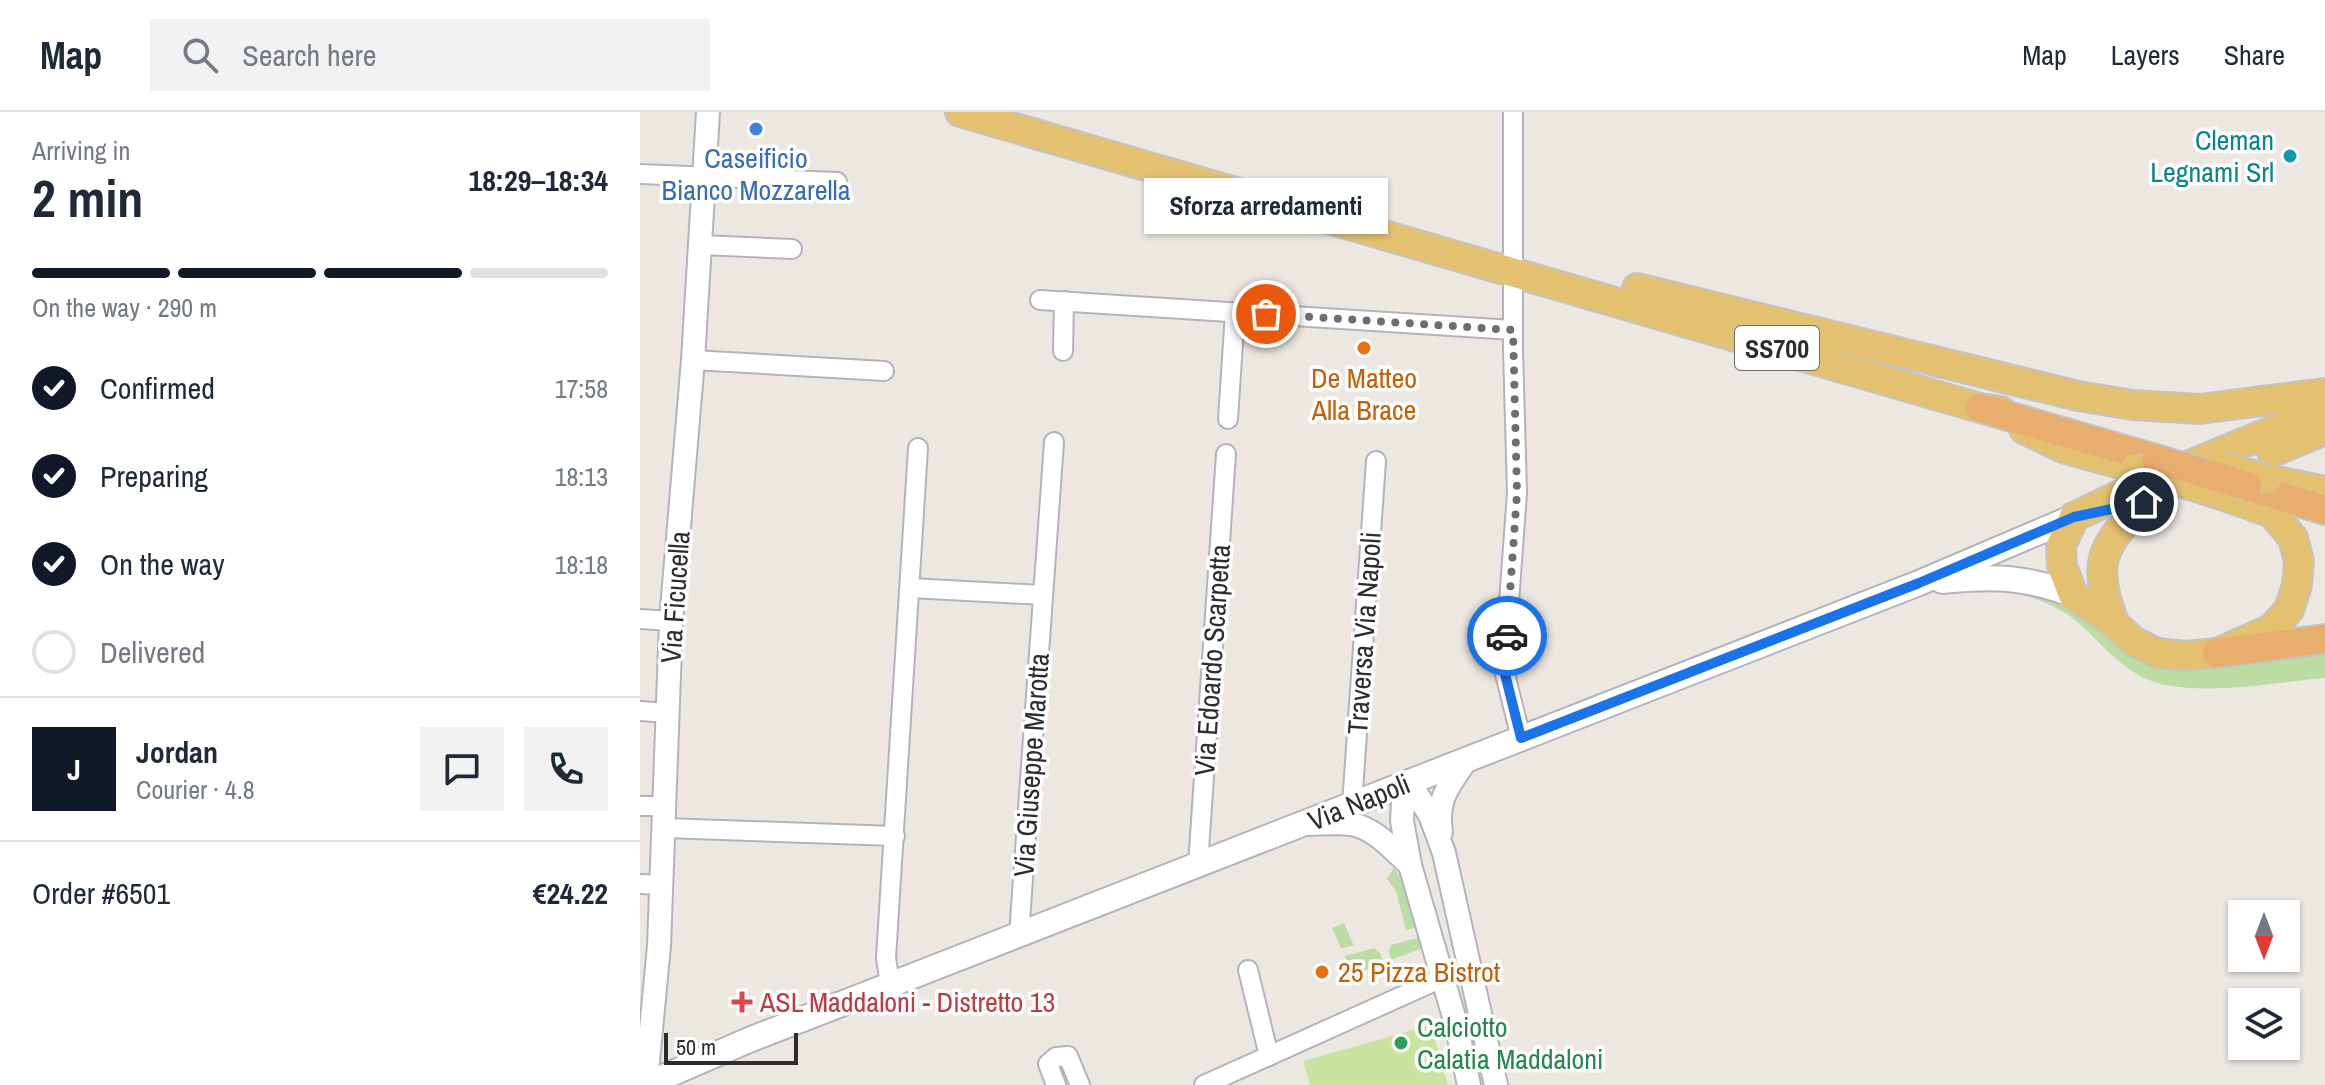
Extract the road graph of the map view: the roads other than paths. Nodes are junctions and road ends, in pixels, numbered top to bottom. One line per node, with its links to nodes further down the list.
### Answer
1 (708, 112): 5 (street, Via Ficucella)
2 (960, 112): 10 (main road)
3 (1513, 112): 10 (street)
4 (640, 162): 5 (street)
5 (706, 172): 6 (street); 7 (street); 8 (street, Via Ficucella)
6 (640, 174)
7 (837, 182)
8 (701, 245): 9 (street); 16 (street, Via Ficucella)
9 (792, 249)
10 (1520, 274): 14 (street); 18 (main road); 19 (main road, SS700)
11 (1040, 300): 12 (street)
12 (1064, 301): 13 (street); 15 (street)
13 (1235, 312): 14 (street); 21 (street)
14 (1513, 330): 44 (street)
15 (1063, 351)
16 (693, 360): 17 (street); 38 (street, Via Ficucella)
17 (884, 371)
18 (2325, 393)
19 (1980, 408): 27 (highway, SS700, bridge)
20 (2325, 409): 31 (main road, Via Napoli)
21 (1228, 419)
22 (2325, 430): 29 (main road, Via Napoli)
23 (1054, 442): 35 (street, Via Giuseppe Marotta)
24 (918, 448): 34 (street)
25 (1226, 454): 53 (street, Via Edoardo Scarpetta)
26 (1376, 461): 47 (street, Traversa Via Napoli)
27 (2245, 487): 28 (main road); 30 (highway, SS700); 41 (main road)
28 (2325, 491)
29 (2144, 502): 31 (main road, Via Napoli); 32 (main road)
30 (2325, 510)
31 (2074, 517): 32 (main road); 33 (main road, Via Napoli); 36 (main road)
32 (2101, 560): 39 (main road)
33 (1919, 583): 36 (main road); 44 (main road, Via Napoli)
34 (910, 588): 35 (street); 51 (street)
35 (1043, 595): 56 (street, Via Giuseppe Marotta)
36 (2073, 595): 39 (main road)
37 (640, 619): 38 (street)
38 (671, 621): 43 (street, Via Ficucella)
39 (2114, 623): 41 (main road)
40 (2325, 639): 41 (highway)
41 (2217, 653)
42 (640, 711): 43 (street)
43 (668, 713): 49 (street, Via Ficucella)
44 (1521, 738): 45 (main road, Via Napoli)
45 (1467, 759): 46 (main road, Via Napoli); 52 (street)
46 (1409, 782): 47 (main road, Via Napoli); 52 (street); 54 (street)
47 (1352, 805): 50 (main road, Via Napoli)
48 (640, 806): 49 (street)
49 (665, 817): 51 (street); 55 (street, Via Ficucella)
50 (1304, 824): 53 (main road, Via Napoli); 54 (street)
51 (895, 836): 59 (street)
52 (1444, 853): 67 (street)
53 (1198, 865): 56 (main road, Via Napoli)
54 (1410, 865): 58 (street)
55 (650, 884): 60 (street, Via Ficucella)
56 (1019, 935): 59 (main road, Via Napoli)
57 (1248, 970): 61 (street)
58 (1442, 978): 61 (street); 66 (street)
59 (890, 984): 62 (main road, Via Napoli)
60 (646, 1006): 62 (street, Via Ficucella)
61 (1269, 1056): 65 (street)
62 (646, 1084)
63 (1056, 1085): 64 (street)
64 (1080, 1085)
65 (1204, 1085)
66 (1469, 1085)
67 (1496, 1085)

